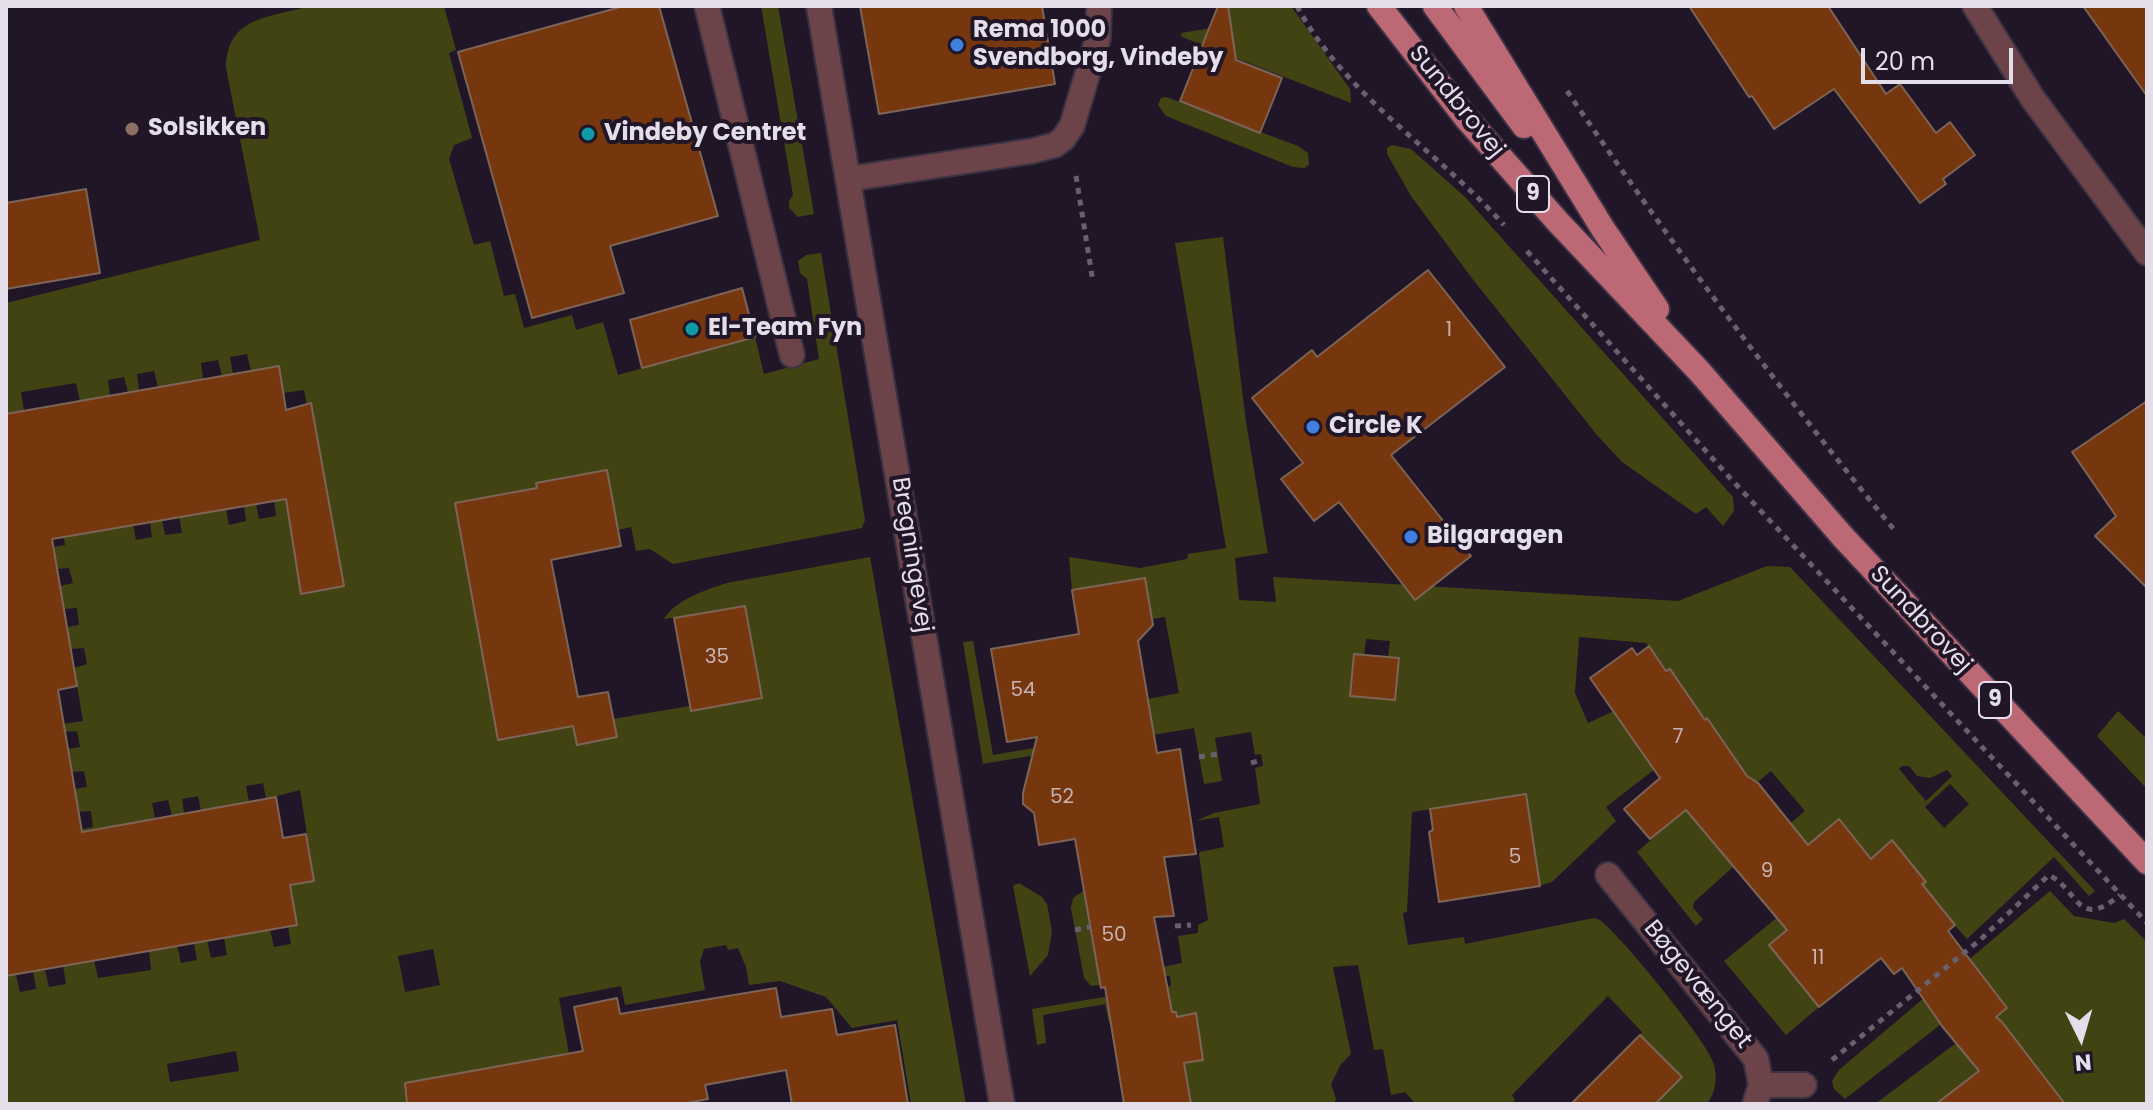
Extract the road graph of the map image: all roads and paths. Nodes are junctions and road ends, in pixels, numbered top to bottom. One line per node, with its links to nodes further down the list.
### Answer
1 (707, 6): 17 (street)
2 (819, 6): 11 (street, Bregningevej)
3 (1099, 6): 10 (street)
4 (1297, 6): 12 (path)
5 (1379, 6): 18 (main road, Sundbrovej / 9)
6 (1435, 6): 13 (main road)
7 (1466, 6): 13 (main road, Sundbrovej / 9)
8 (1975, 6): 15 (street)
9 (1561, 82): 19 (path)
10 (1069, 132): 11 (street); 16 (path)
11 (848, 179): 34 (street, Bregningevej)
12 (1505, 226)
13 (1603, 229): 18 (main road, Sundbrovej / 9)
14 (1525, 249): 26 (path)
15 (2147, 253)
16 (1093, 282)
17 (792, 355)
18 (1699, 371): 24 (main road, Sundbrovej / 9)
19 (1900, 537)
20 (1218, 754): 21 (path)
21 (1199, 757)
22 (1262, 760): 23 (path)
23 (1251, 763)
24 (2147, 862)
25 (1608, 875): 33 (street, Bøgevænget)
26 (2120, 895): 27 (path); 32 (path)
27 (2147, 923)
28 (1191, 925): 29 (path)
29 (1175, 926)
30 (1090, 927): 31 (path)
31 (1075, 930)
32 (1804, 1085): 33 (street)
33 (1758, 1094)
34 (1002, 1104)

